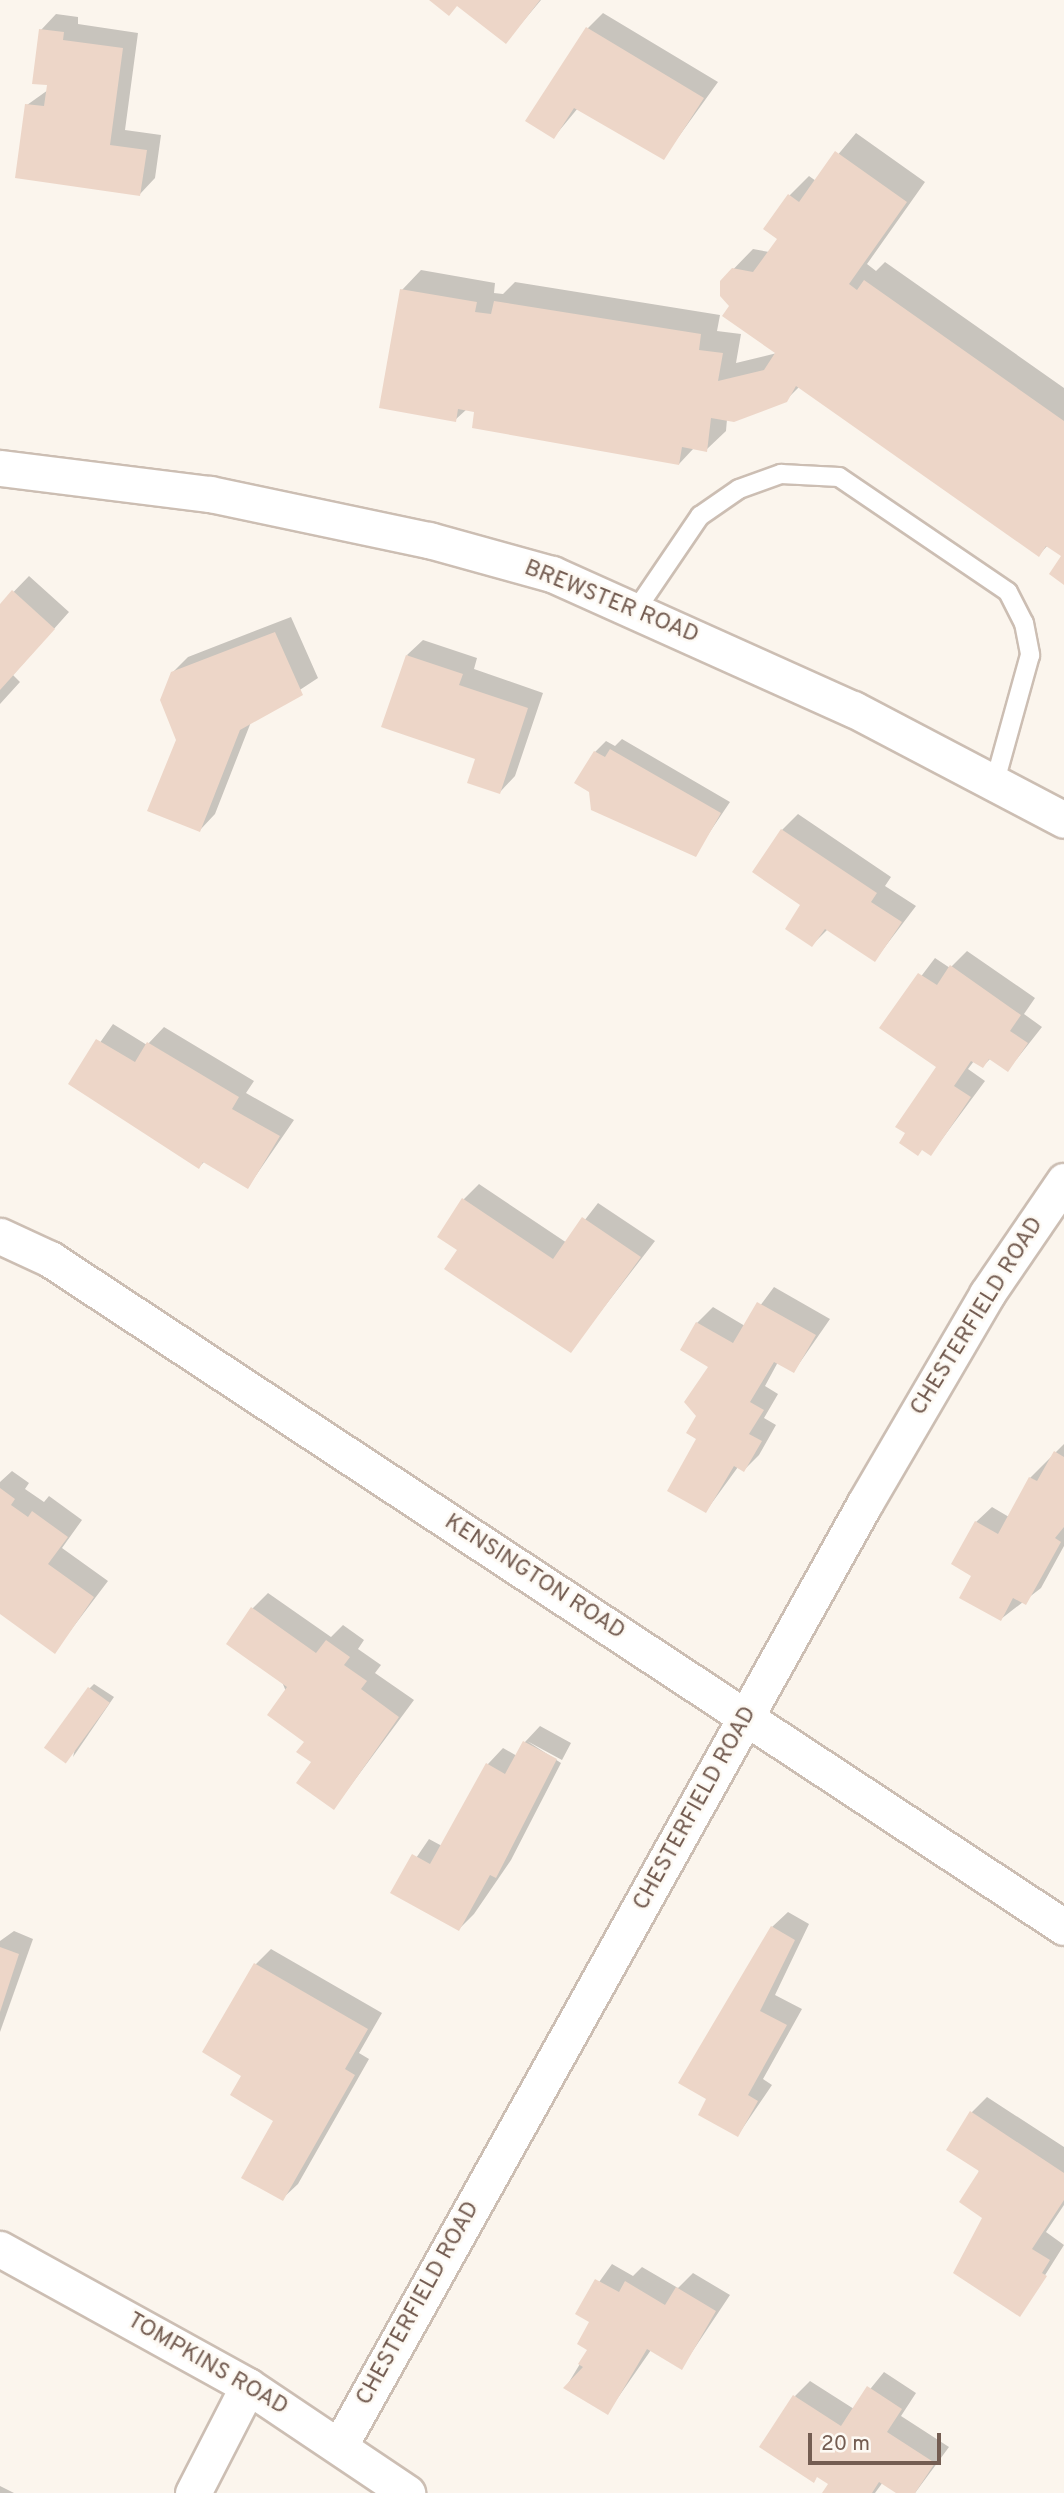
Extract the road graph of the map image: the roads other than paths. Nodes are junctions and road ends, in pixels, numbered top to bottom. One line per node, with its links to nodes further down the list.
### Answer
1 (0, 468): 2 (street, BREWSTER ROAD)
2 (636, 610): 3 (street, BREWSTER ROAD); 3 (lane)
3 (995, 781): 4 (street, BREWSTER ROAD)
4 (1064, 820)
5 (1064, 1181): 7 (street, CHESTERFIELD ROAD)
6 (0, 1236): 7 (street, KENSINGTON ROAD)
7 (747, 1717): 8 (street, KENSINGTON ROAD); 11 (street, CHESTERFIELD ROAD)
8 (1064, 1927)
9 (0, 2249): 10 (street, TOMPKINS ROAD)
10 (248, 2386): 11 (street, TOMPKINS ROAD); 12 (street)
11 (340, 2445): 13 (street, TOMPKINS ROAD)
12 (193, 2493)
13 (407, 2493)

